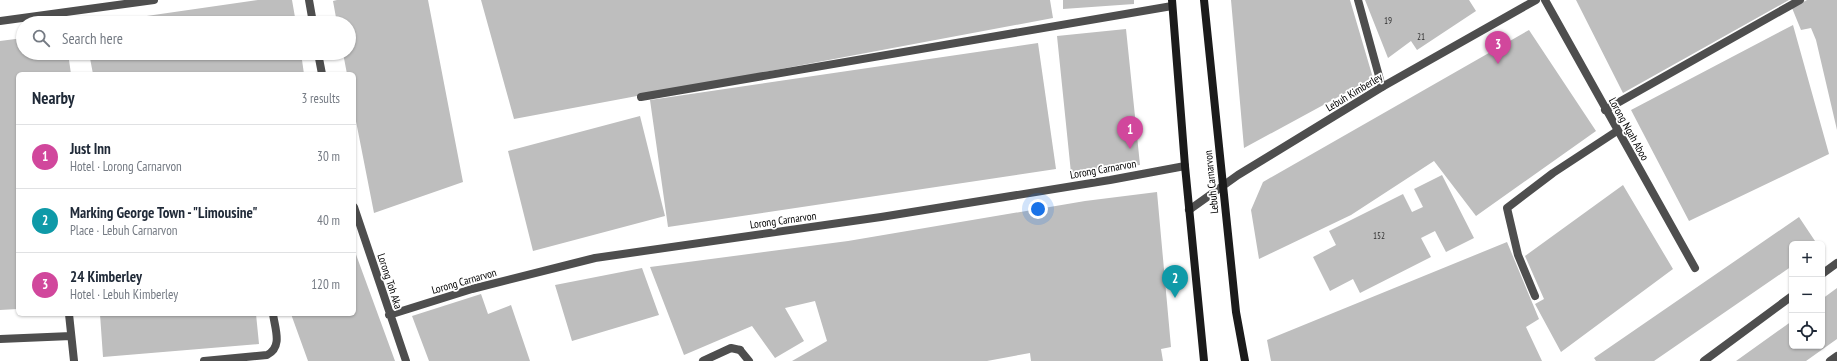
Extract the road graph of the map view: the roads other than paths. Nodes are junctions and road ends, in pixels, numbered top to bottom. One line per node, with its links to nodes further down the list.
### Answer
1 (154, 0): 9 (street)
2 (309, 0): 10 (street)
3 (1204, 0): 20 (main road, Lebuh Carnarvon)
4 (1358, 0): 15 (street)
5 (1536, 0): 15 (street, Lebuh Kimberley)
6 (1545, 0): 17 (street, Lorong Ngah Aboo)
7 (1800, 0): 17 (street)
8 (1172, 3): 16 (street); 19 (main road)
9 (37, 16)
10 (312, 16)
11 (16, 19): 12 (street)
12 (0, 21)
13 (319, 60): 14 (street)
14 (322, 72)
15 (1382, 87): 20 (street, Lebuh Kimberley)
16 (641, 97)
17 (1605, 110): 18 (street, Lorong Ngah Aboo)
18 (1617, 131): 24 (street, Lorong Ngah Aboo); 26 (street)
19 (1185, 166): 21 (main road); 28 (street, Lorong Carnarvon)
20 (1222, 187): 21 (street, Lebuh Kimberley); 40 (main road, Lebuh Carnarvon)
21 (1189, 210): 39 (main road)
22 (356, 213): 28 (street, Lorong Toh Aka)
23 (1837, 263): 25 (street)
24 (1695, 268)
25 (1825, 272)
26 (1535, 296)
27 (1789, 298): 41 (street)
28 (389, 315): 36 (street, Lorong Toh Aka)
29 (70, 316): 31 (street)
30 (273, 316): 35 (street)
31 (71, 336): 32 (street); 34 (street)
32 (0, 339)
33 (1837, 356): 42 (street)
34 (74, 361)
35 (204, 361)
36 (406, 361)
37 (703, 361): 38 (street)
38 (749, 361)
39 (1204, 361)
40 (1245, 361)
41 (1704, 361)
42 (1830, 361)

